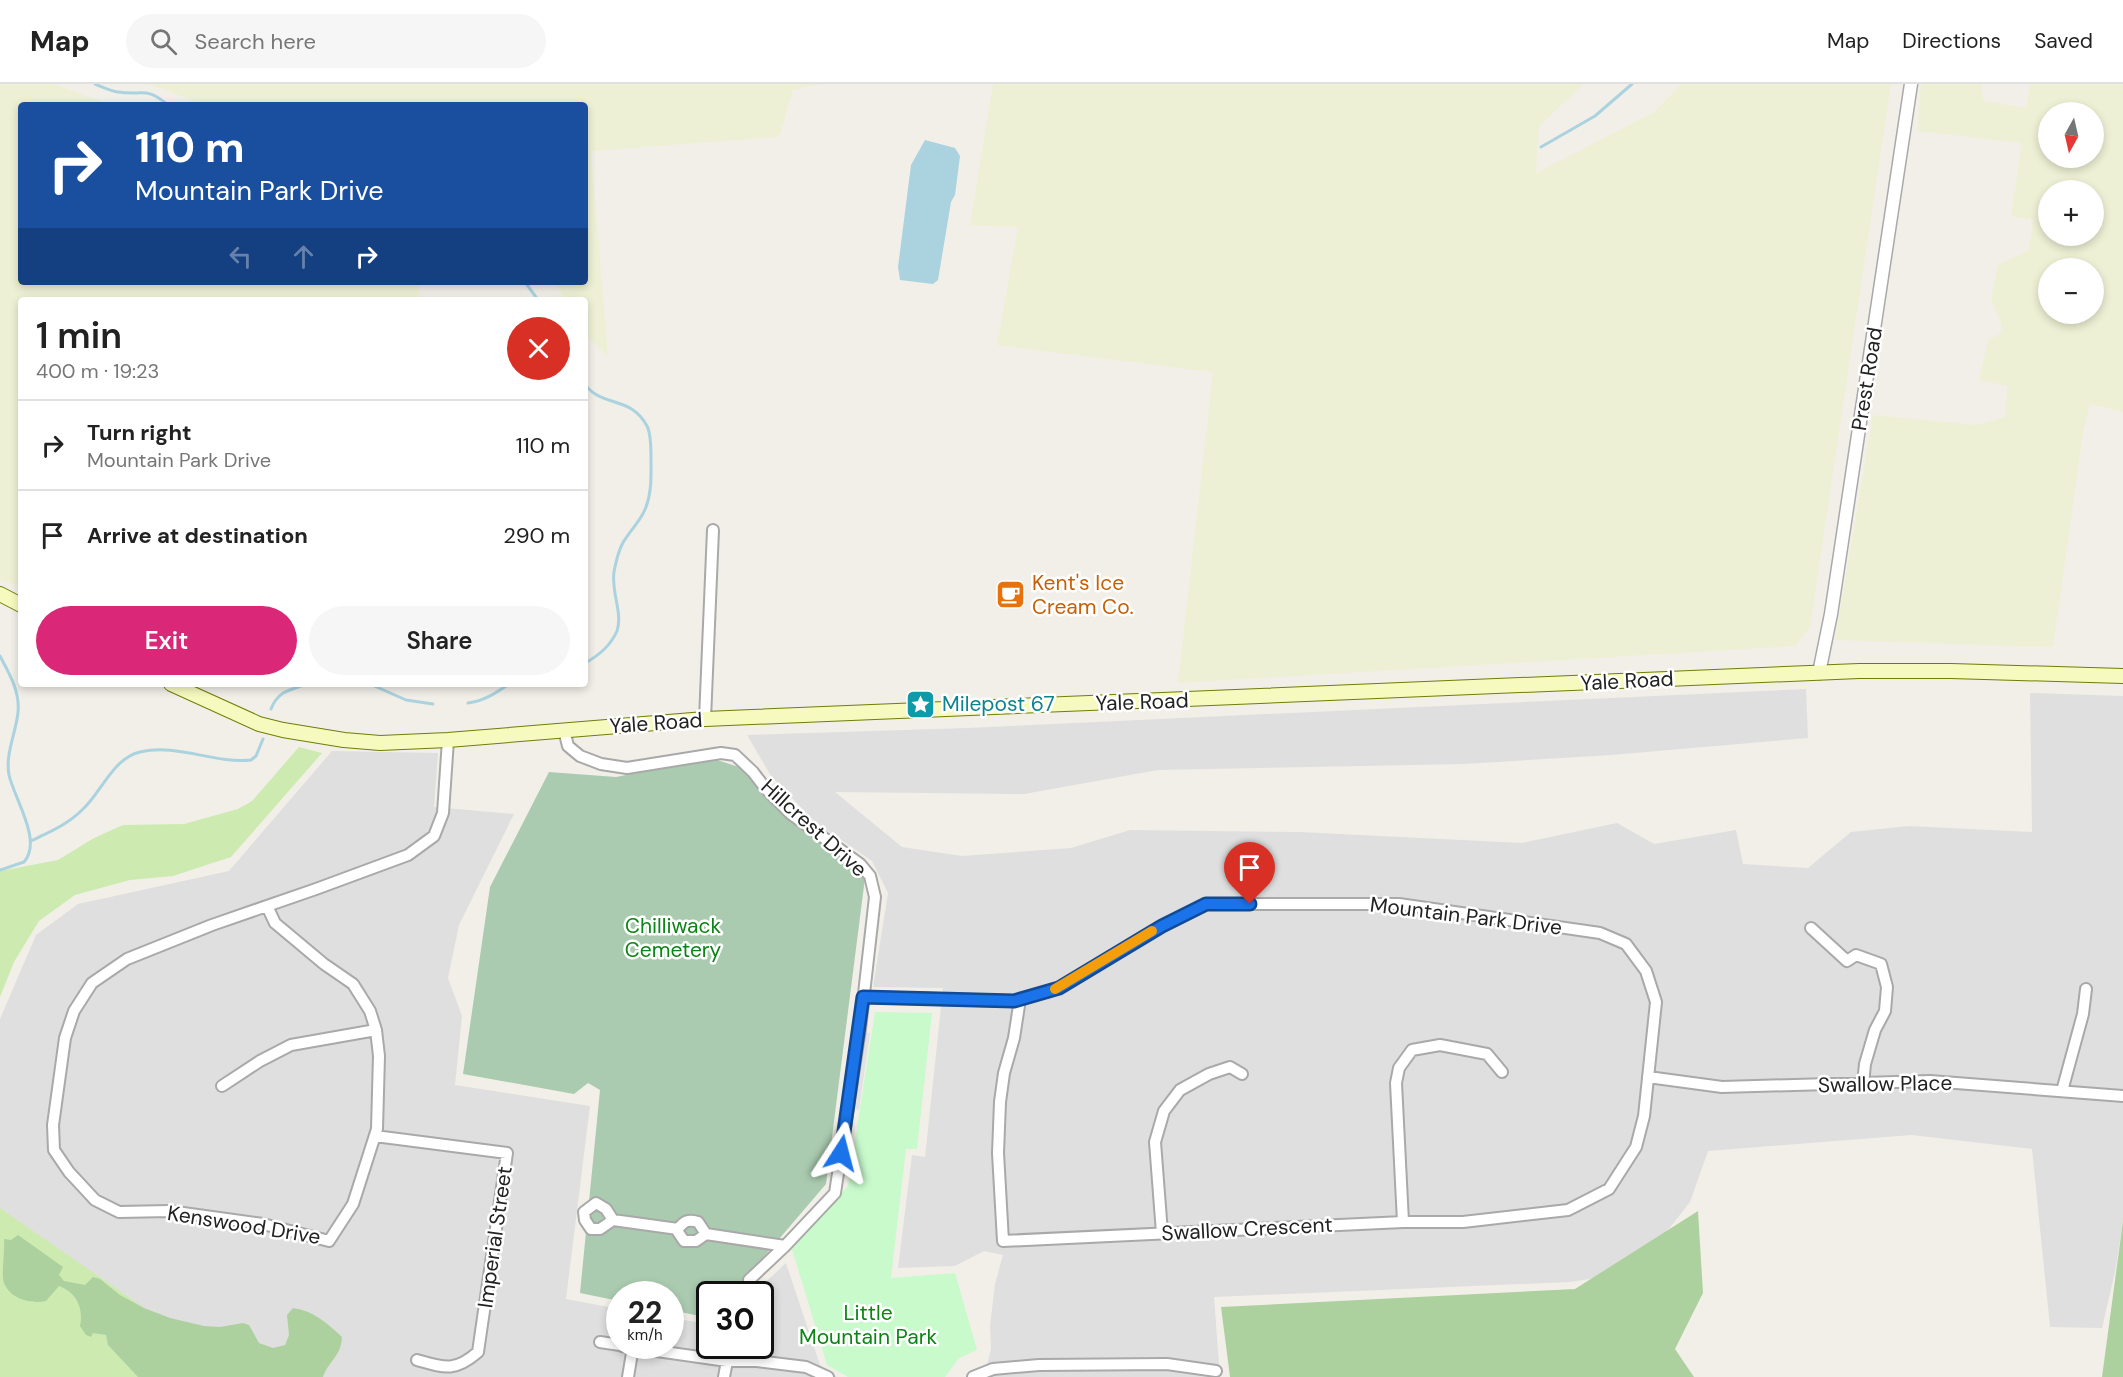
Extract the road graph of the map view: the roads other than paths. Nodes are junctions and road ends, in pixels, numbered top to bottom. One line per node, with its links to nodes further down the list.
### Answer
1 (1911, 84): 5 (street, Prest Road)
2 (713, 530): 8 (street)
3 (0, 594): 4 (main road)
4 (18, 603)
5 (1819, 673): 6 (main road, Yale Road); 8 (main road, Yale Road)
6 (2123, 676)
7 (178, 687): 10 (main road, Yale Road)
8 (705, 719): 9 (main road, Yale Road)
9 (564, 730): 10 (main road, Yale Road); 14 (street, Hillcrest Drive)
10 (448, 740): 11 (street, Kenswood Drive)
11 (267, 906): 16 (street, Kenswood Drive); 24 (street, Kenswood Drive)
12 (1811, 928): 20 (street)
13 (2086, 988): 22 (street)
14 (863, 997): 15 (street, Mountain Park Drive); 30 (street, Hillcrest Drive)
15 (1020, 999): 19 (street, Mountain Park Drive); 28 (street, Swallow Crescent)
16 (376, 1030): 21 (street); 24 (street, Kenswood Drive)
17 (1502, 1072): 26 (street)
18 (1242, 1074): 28 (street)
19 (1648, 1077): 20 (street, Swallow Place); 26 (street, Swallow Crescent)
20 (1863, 1083): 22 (street, Swallow Place)
21 (222, 1086)
22 (2062, 1090): 23 (street, Swallow Place)
23 (2123, 1096)
24 (375, 1136): 36 (street, Imperial Street)
25 (613, 1220): 27 (street)
26 (1403, 1222): 28 (street, Swallow Crescent)
27 (678, 1229): 29 (street); 29 (street)
28 (1162, 1233)
29 (706, 1234): 30 (street)
30 (785, 1246): 31 (street, Hillcrest Drive)
31 (749, 1280)
32 (600, 1342): 33 (street)
33 (606, 1343)
34 (684, 1355): 37 (street)
35 (626, 1359): 39 (street)
36 (417, 1360)
37 (727, 1361): 40 (street); 41 (street)
38 (1216, 1371): 42 (street)
39 (628, 1377)
40 (724, 1377)
41 (828, 1377)
42 (973, 1377)

